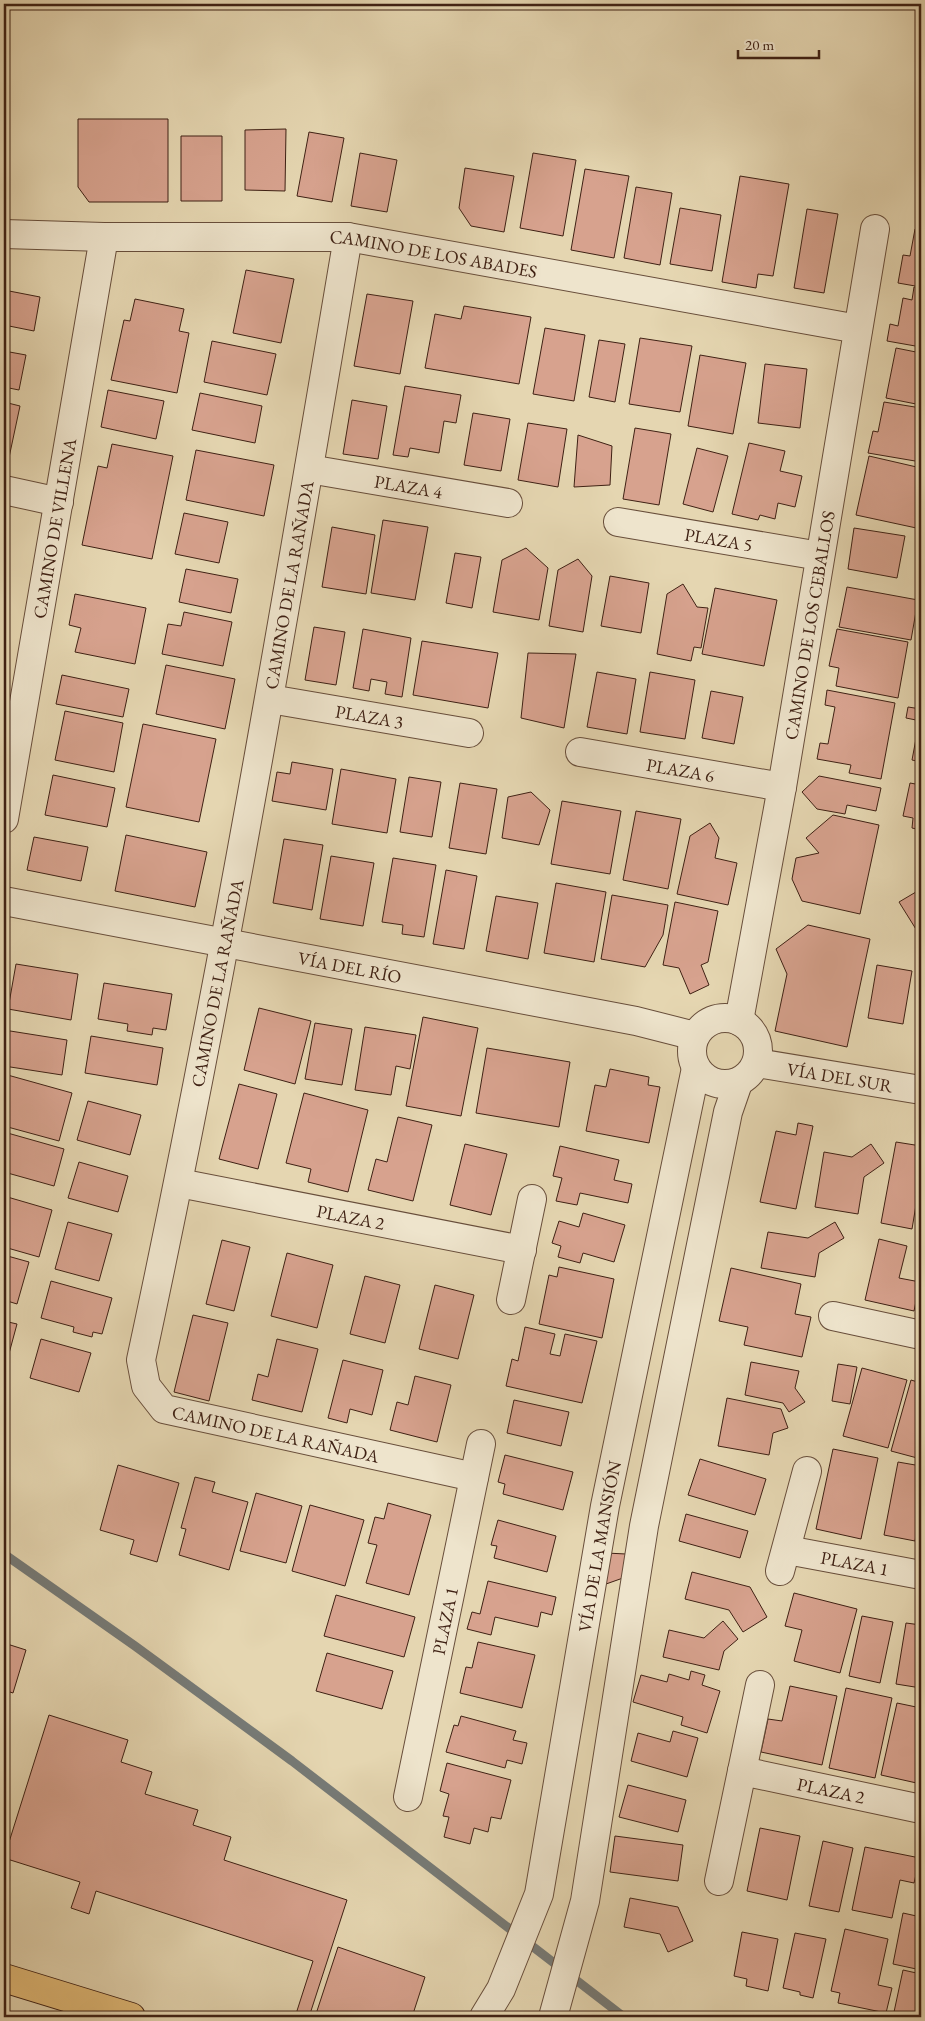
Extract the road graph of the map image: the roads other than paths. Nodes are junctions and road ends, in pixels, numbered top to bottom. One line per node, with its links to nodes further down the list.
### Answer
1 (876, 229): 5 (street, CAMINO DE LOS CEBALLOS)
2 (4, 234): 3 (street, CAMINO DE LOS ABADES)
3 (104, 237): 4 (street, CAMINO DE LOS ABADES); 8 (street, CAMINO DE VILLENA)
4 (348, 237): 5 (street, CAMINO DE LOS ABADES); 6 (street, CAMINO DE LA RAÑADA)
5 (858, 329): 11 (street, CAMINO DE LOS CEBALLOS)
6 (309, 469): 9 (street, PLAZA 4); 12 (street, CAMINO DE LA RAÑADA)
7 (4, 490): 8 (street)
8 (59, 502): 14 (street, CAMINO DE VILLENA)
9 (508, 503)
10 (618, 522): 11 (street, PLAZA 5)
11 (820, 556): 16 (street, CAMINO DE LOS CEBALLOS)
12 (270, 699): 13 (street, PLAZA 3); 19 (street, CAMINO DE LA RAÑADA)
13 (469, 732)
14 (11, 738): 17 (street, CAMINO DE VILLENA)
15 (580, 752): 16 (street, PLAZA 6)
16 (782, 788): 20 (street, CAMINO DE LOS CEBALLOS)
17 (4, 819)
18 (4, 901): 19 (street, VÍA DEL RÍO)
19 (226, 942): 21 (street, VÍA DEL RÍO); 26 (street, CAMINO DE LA RAÑADA)
20 (739, 1020): 21 (street); 22 (street)
21 (696, 1036): 23 (street)
22 (757, 1063): 24 (street); 25 (street, VÍA DEL SUR)
23 (696, 1068): 24 (street); 45 (street, VÍA DE LA MANSIÓN)
24 (738, 1083): 46 (street)
25 (921, 1090)
26 (180, 1183): 28 (street, PLAZA 2); 34 (street, CAMINO DE LA RAÑADA)
27 (532, 1199): 28 (street)
28 (522, 1250): 29 (street)
29 (511, 1300)
30 (833, 1316): 31 (street)
31 (921, 1335)
32 (481, 1444): 34 (street, PLAZA 1)
33 (807, 1472): 35 (street, PLAZA 1)
34 (474, 1477): 38 (street, PLAZA 1)
35 (921, 1575)
36 (760, 1685): 37 (street)
37 (742, 1771): 39 (street, PLAZA 2); 40 (street)
38 (408, 1797)
39 (921, 1809)
40 (719, 1881)
41 (4, 1963): 43 (street)
42 (4, 1978): 43 (main road)
43 (30, 1986): 44 (main road)
44 (131, 2017)
45 (484, 2017)
46 (553, 2017)

